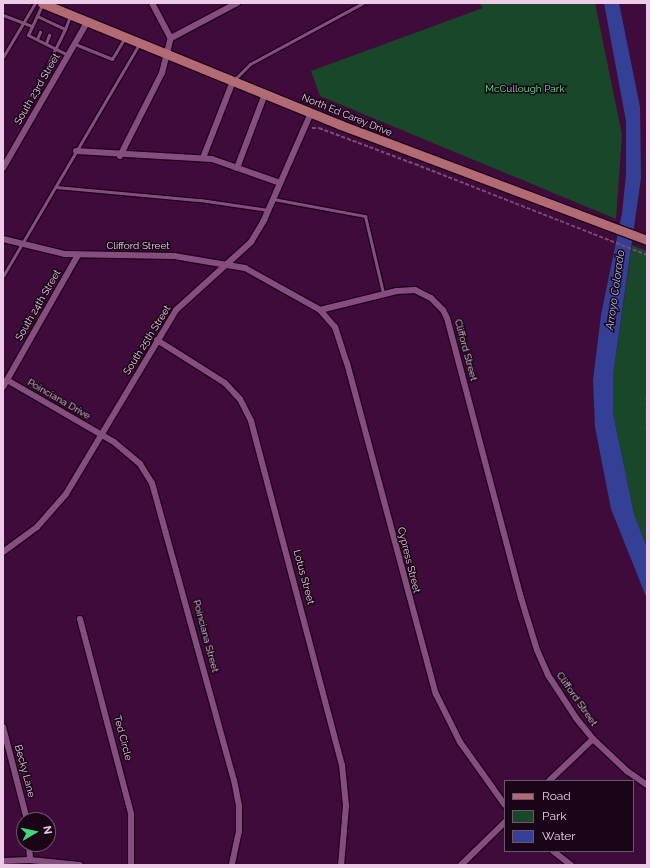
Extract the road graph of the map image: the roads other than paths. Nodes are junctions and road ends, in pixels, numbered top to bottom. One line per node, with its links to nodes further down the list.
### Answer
1 (35, 3): 11 (lane)
2 (42, 3): 7 (main road, North Ed Carey Drive); 8 (lane)
3 (152, 3): 18 (street)
4 (237, 3): 18 (street)
5 (363, 3): 28 (lane)
6 (3, 14): 11 (lane)
7 (71, 14): 10 (main road, North Ed Carey Drive); 14 (lane)
8 (36, 16): 9 (lane); 13 (lane)
9 (45, 20): 12 (lane); 14 (lane)
10 (88, 21): 17 (main road, North Ed Carey Drive); 22 (street, South 23rd Street)
11 (25, 23): 13 (lane); 26 (lane)
12 (43, 25)
13 (32, 26): 19 (lane)
14 (65, 29): 23 (lane)
15 (40, 32): 19 (lane)
16 (49, 35): 21 (lane)
17 (126, 36): 20 (main road, North Ed Carey Drive); 22 (lane)
18 (171, 38): 24 (street)
19 (37, 39): 21 (lane)
20 (140, 42): 24 (main road, North Ed Carey Drive); 31 (lane)
21 (46, 43): 23 (lane)
22 (75, 44): 25 (street, South 23rd Street)
23 (57, 48): 25 (lane); 27 (lane)
24 (168, 54): 28 (main road, North Ed Carey Drive); 32 (street)
25 (68, 55): 34 (street, South 23rd Street)
26 (3, 57)
27 (47, 66)
28 (233, 81): 29 (main road, North Ed Carey Drive); 33 (street)
29 (266, 94): 30 (main road, North Ed Carey Drive); 35 (street)
30 (311, 113): 36 (street, South 25th Street); 41 (main road, North Ed Carey Drive)
31 (76, 151): 32 (street); 37 (lane)
32 (120, 156): 33 (street)
33 (203, 158): 35 (street)
34 (3, 168)
35 (237, 168): 36 (street)
36 (280, 183): 38 (street, South 25th Street)
37 (56, 187): 39 (lane); 42 (lane)
38 (274, 199): 39 (street, South 25th Street); 46 (lane)
39 (268, 210): 44 (street, South 25th Street)
40 (3, 239): 42 (street, Clifford Street)
41 (647, 240)
42 (21, 244): 43 (street, Clifford Street); 45 (lane)
43 (78, 255): 44 (street, Clifford Street); 49 (street, South 24th Street)
44 (229, 265): 47 (street, Clifford Street); 48 (street, South 25th Street)
45 (3, 276)
46 (383, 293): 47 (street, Clifford Street); 55 (street, Clifford Street)
47 (320, 310): 58 (street, Cypress Street)
48 (157, 340): 51 (street, South 25th Street); 68 (street, Lotus Street)
49 (6, 380): 50 (street, South 24th Street); 51 (street, Poinciana Drive)
50 (3, 387)
51 (102, 435): 52 (street, South 25th Street); 67 (street, Poinciana Street)
52 (3, 552)
53 (80, 619): 66 (street, Ted Circle)
54 (3, 727): 59 (street, Becky Lane)
55 (593, 739): 56 (street); 57 (street, Clifford Street)
56 (550, 780)
57 (647, 785)
58 (504, 804)
59 (25, 812)
60 (504, 823): 69 (street)
61 (30, 852): 63 (street)
62 (554, 852): 70 (street)
63 (30, 860): 64 (street); 65 (street)
64 (3, 862)
65 (80, 865)
66 (130, 865)
67 (232, 865)
68 (341, 865)
69 (461, 865)
70 (571, 865)

